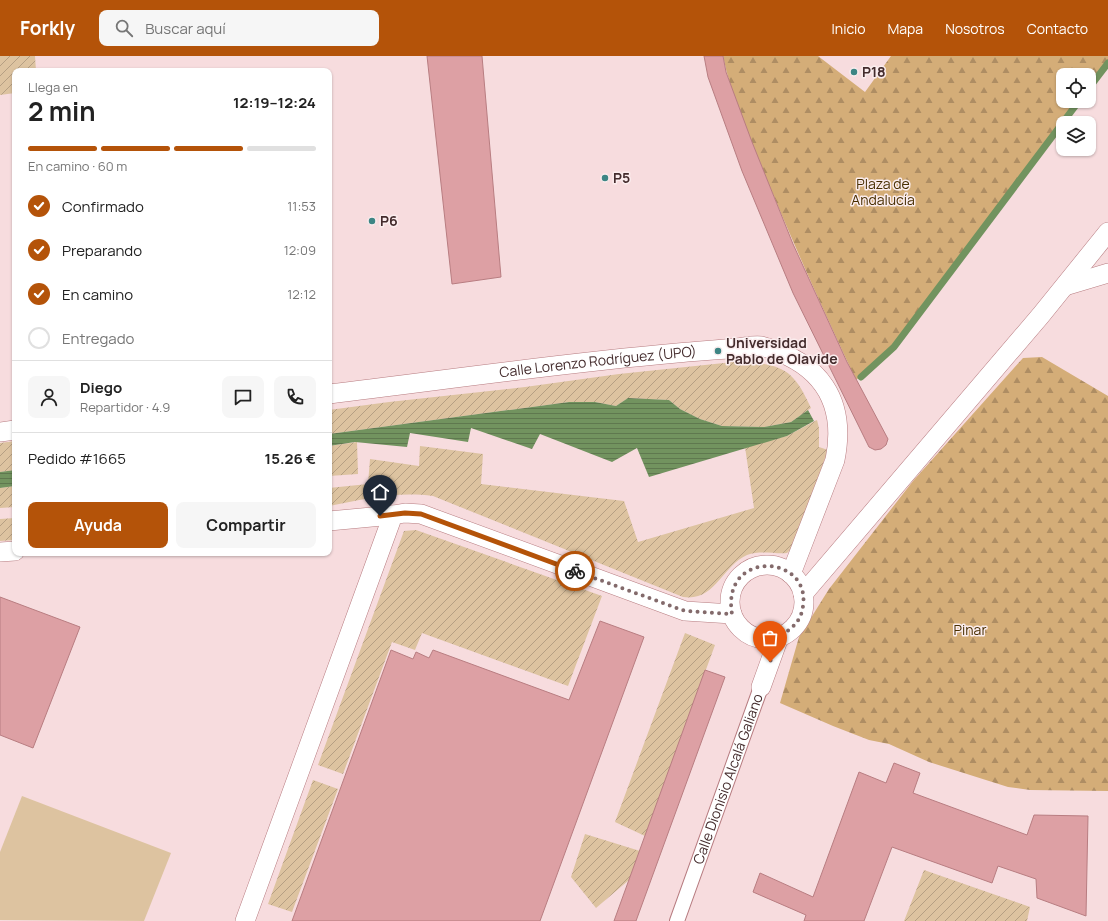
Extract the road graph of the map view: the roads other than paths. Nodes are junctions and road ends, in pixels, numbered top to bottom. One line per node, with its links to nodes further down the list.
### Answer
1 (1108, 232): 3 (street)
2 (1108, 273): 3 (street)
3 (1065, 286): 12 (street)
4 (332, 394): 11 (street, Calle Lorenzo Rodríguez (UPO))
5 (12, 430): 6 (street)
6 (0, 432)
7 (393, 514): 8 (street); 13 (street); 16 (street)
8 (332, 521)
9 (12, 551): 10 (street)
10 (0, 552)
11 (791, 574): 12 (street); 13 (street)
12 (803, 594): 14 (street)
13 (732, 614): 14 (street)
14 (779, 636): 15 (street, Calle Dionisio Alcalá Galiano)
15 (761, 687): 17 (street, Calle Dionisio Alcalá Galiano)
16 (245, 921)
17 (677, 921)

